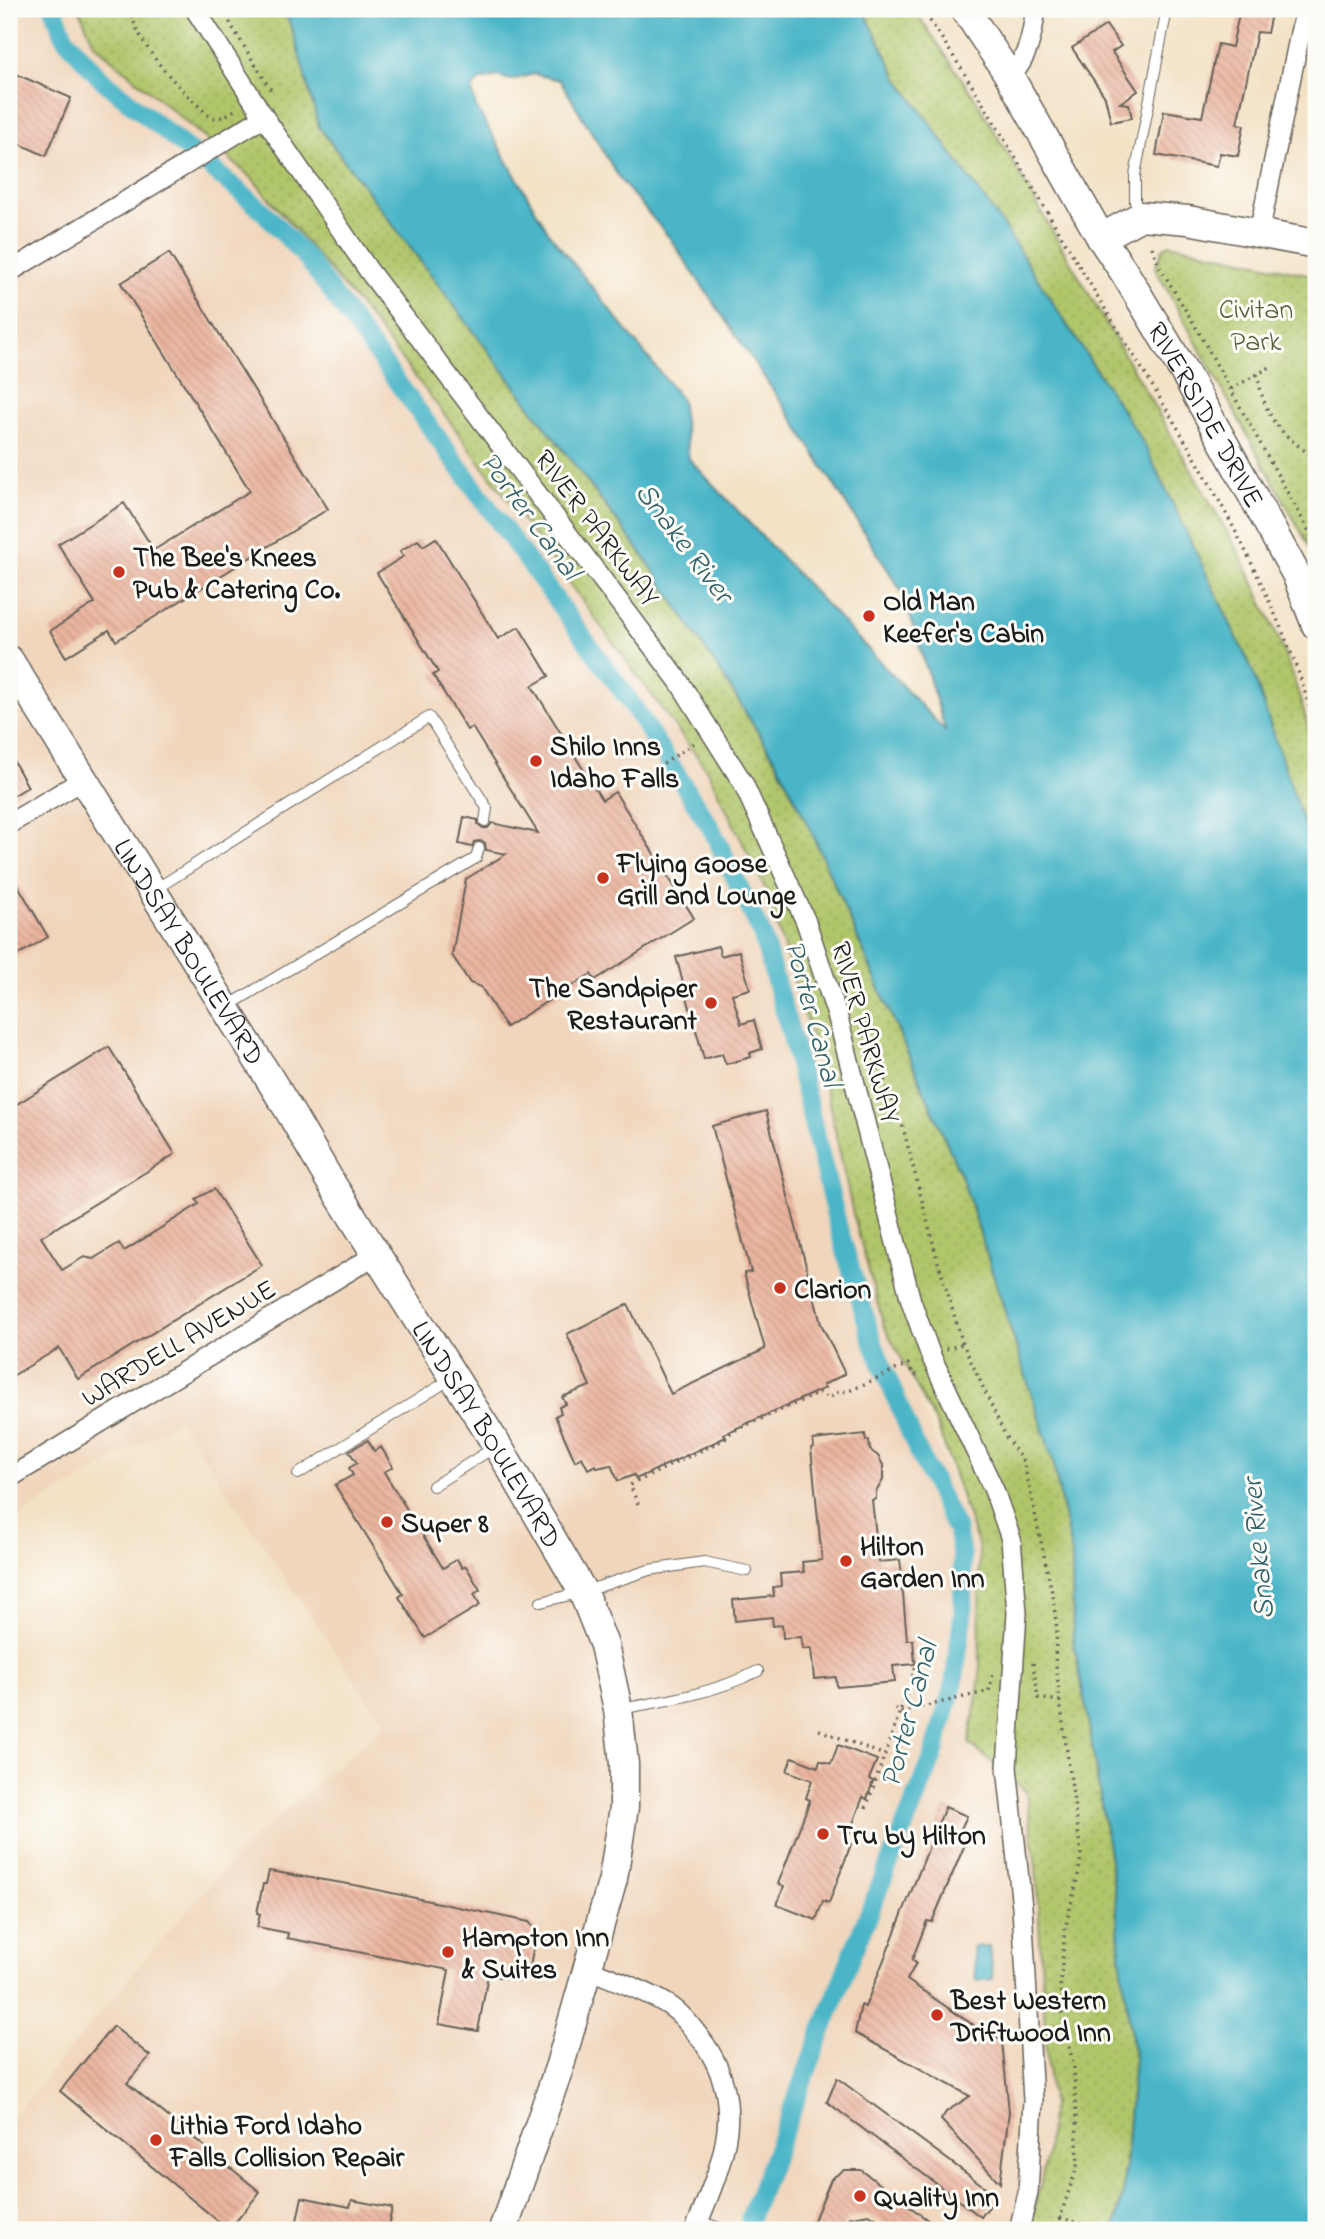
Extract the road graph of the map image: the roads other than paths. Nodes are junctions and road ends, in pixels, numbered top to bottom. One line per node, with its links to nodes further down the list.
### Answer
1 (195, 9): 7 (street, RIVER PARKWAY)
2 (970, 9): 6 (street, RIVERSIDE DRIVE)
3 (1036, 9): 6 (street)
4 (1167, 9): 8 (lane)
5 (1305, 9): 9 (street)
6 (1010, 77): 10 (street, RIVERSIDE DRIVE)
7 (264, 117): 12 (street); 36 (street, RIVER PARKWAY)
8 (1135, 202)
9 (1259, 233): 10 (street); 11 (street)
10 (1101, 238): 13 (street, RIVERSIDE DRIVE)
11 (1316, 244)
12 (9, 272)
13 (1316, 625)
14 (9, 660): 15 (street, LINDSAY BOULEVARD)
15 (83, 780): 17 (street); 19 (street, LINDSAY BOULEVARD)
16 (485, 821): 19 (lane)
17 (9, 824)
18 (479, 848): 20 (lane)
19 (152, 891): 20 (street, LINDSAY BOULEVARD)
20 (225, 1008): 21 (street, LINDSAY BOULEVARD)
21 (377, 1254): 22 (street, LINDSAY BOULEVARD); 25 (street, WARDELL AVENUE)
22 (454, 1377): 23 (street, LINDSAY BOULEVARD); 24 (lane)
23 (497, 1446): 26 (lane); 28 (street, LINDSAY BOULEVARD)
24 (298, 1474)
25 (9, 1478)
26 (433, 1486)
27 (747, 1571): 28 (lane)
28 (583, 1592): 29 (lane); 31 (street, LINDSAY BOULEVARD)
29 (541, 1602)
30 (758, 1671): 31 (lane)
31 (618, 1709): 32 (street, LINDSAY BOULEVARD)
32 (588, 1969): 33 (street); 34 (street, LINDSAY BOULEVARD)
33 (697, 2225): 35 (lane)
34 (503, 2230)
35 (724, 2230)
36 (1019, 2230)

